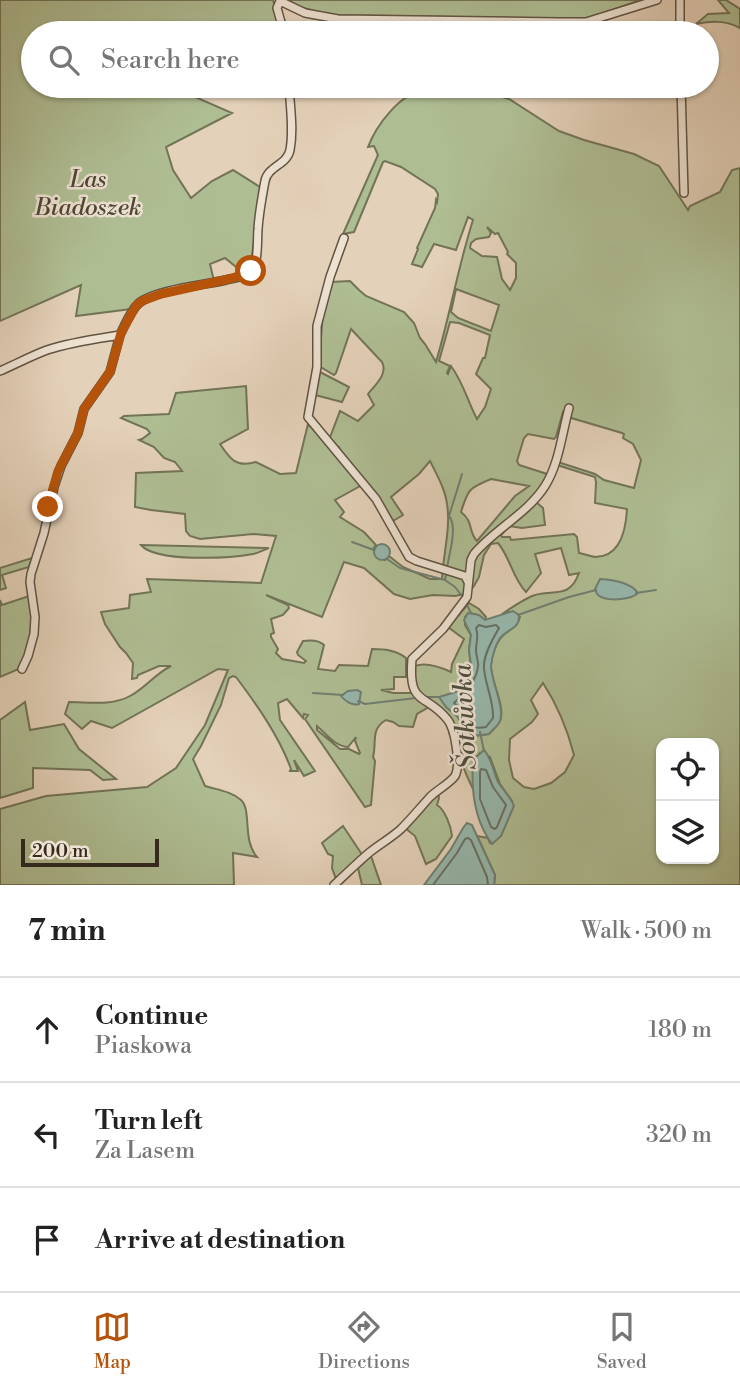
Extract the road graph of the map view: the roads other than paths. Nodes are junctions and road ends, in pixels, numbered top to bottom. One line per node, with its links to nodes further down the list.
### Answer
1 (280, 0): 4 (street); 5 (street)
2 (657, 0): 6 (street)
3 (680, 0): 7 (street)
4 (281, 21)
5 (485, 21)
6 (589, 21)
7 (680, 21)
8 (290, 98): 12 (street)
9 (681, 98): 10 (street)
10 (684, 194)
11 (344, 238): 15 (street)
12 (120, 335): 13 (street); 16 (street)
13 (0, 371)
14 (569, 408): 15 (street)
15 (469, 583): 17 (street)
16 (22, 669)
17 (334, 885)

